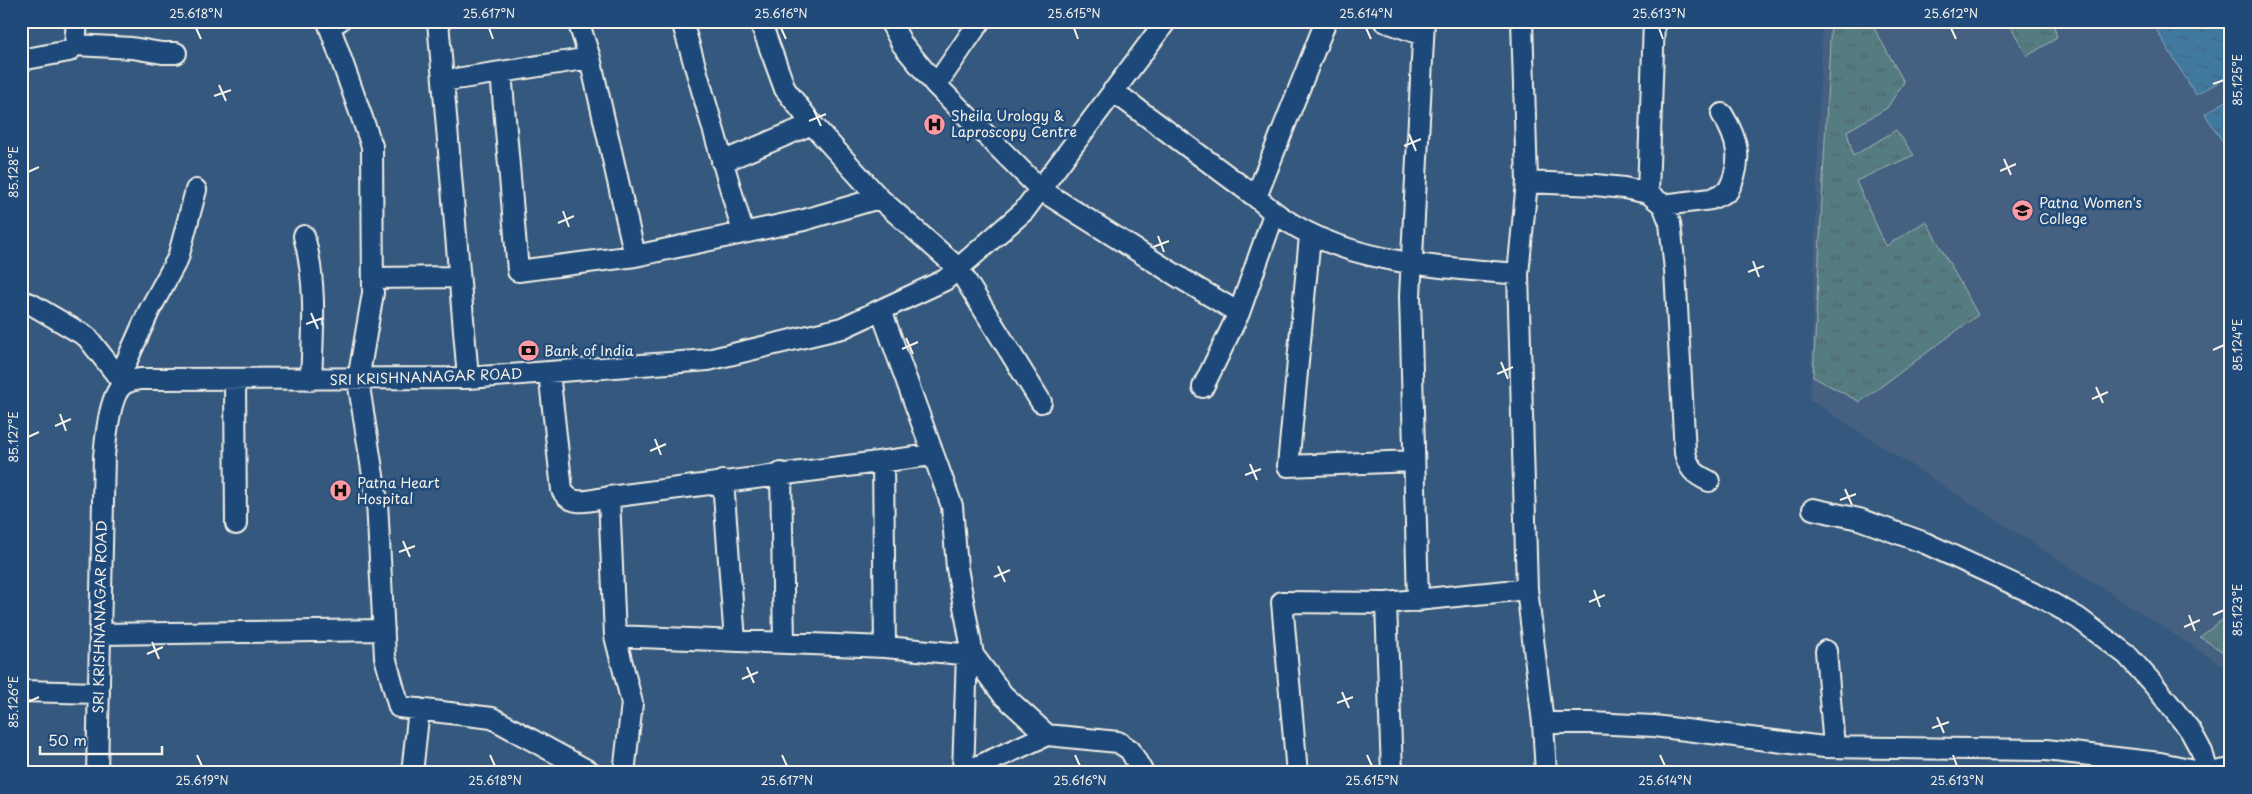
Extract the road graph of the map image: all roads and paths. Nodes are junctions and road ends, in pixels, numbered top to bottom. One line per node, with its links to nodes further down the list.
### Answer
1 (77, 21): 15 (street)
2 (339, 21): 41 (street)
3 (438, 21): 20 (street)
4 (578, 21): 17 (street)
5 (682, 21): 25 (street)
6 (760, 21): 24 (street)
7 (890, 21): 21 (street)
8 (980, 21): 21 (street)
9 (1166, 21): 22 (street, SRI KRISHNANAGAR ROAD)
10 (1326, 21): 29 (street)
11 (1384, 21): 14 (street)
12 (1522, 21): 26 (street)
13 (1654, 21): 31 (street)
14 (1424, 28): 37 (street)
15 (75, 45): 16 (street); 18 (street)
16 (176, 53)
17 (590, 58): 19 (street); 36 (street)
18 (21, 60)
19 (501, 72): 20 (street); 36 (street)
20 (443, 81): 40 (street)
21 (936, 86): 28 (street)
22 (1113, 91): 28 (street, SRI KRISHNANAGAR ROAD); 29 (street)
23 (1722, 114): 31 (street)
24 (812, 124): 25 (street); 30 (street)
25 (722, 162): 33 (street)
26 (1527, 182): 31 (street); 39 (street)
27 (196, 190): 50 (street)
28 (1041, 190): 38 (street, SRI KRISHNANAGAR ROAD); 44 (street)
29 (1256, 197): 32 (street)
30 (879, 198): 33 (street); 38 (street)
31 (1655, 199): 58 (street)
32 (1274, 214): 35 (street); 44 (street)
33 (743, 232): 36 (street)
34 (304, 236): 48 (street)
35 (1310, 236): 37 (street); 54 (street)
36 (635, 256)
37 (1412, 263): 39 (street); 54 (street)
38 (958, 268): 43 (street, SRI KRISHNANAGAR ROAD); 52 (street)
39 (1518, 274): 62 (street)
40 (459, 277): 41 (street); 46 (street)
41 (373, 278): 49 (street)
42 (21, 301): 50 (street)
43 (881, 310): 45 (street, SRI KRISHNANAGAR ROAD); 53 (street)
44 (1239, 312): 51 (street)
45 (549, 372): 46 (street, SRI KRISHNANAGAR ROAD); 59 (street)
46 (468, 378): 49 (street, SRI KRISHNANAGAR ROAD)
47 (235, 380): 48 (street, SRI KRISHNANAGAR ROAD); 50 (street, SRI KRISHNANAGAR ROAD); 61 (street)
48 (311, 380): 49 (street, SRI KRISHNANAGAR ROAD)
49 (358, 380): 65 (street)
50 (122, 381): 66 (street, SRI KRISHNANAGAR ROAD)
51 (1203, 387)
52 (1041, 402)
53 (932, 455): 55 (street); 72 (street)
54 (1413, 460): 63 (street)
55 (883, 461): 56 (street); 70 (street)
56 (781, 473): 57 (street); 69 (street)
57 (723, 481): 59 (street); 68 (street)
58 (1709, 481)
59 (609, 497): 67 (street)
60 (1812, 509): 88 (street)
61 (236, 524)
62 (1527, 589): 63 (street); 76 (street)
63 (1418, 601): 64 (street)
64 (1386, 603): 85 (street); 86 (street)
65 (384, 630): 66 (street); 75 (street)
66 (100, 634): 74 (street, SRI KRISHNANAGAR ROAD)
67 (616, 636): 68 (street); 83 (street)
68 (735, 641): 69 (street)
69 (784, 643): 70 (street)
70 (885, 647): 72 (street)
71 (1826, 651): 78 (street)
72 (970, 654): 77 (street); 77 (street)
73 (21, 691): 74 (street)
74 (99, 693): 81 (street, SRI KRISHNANAGAR ROAD)
75 (418, 709): 80 (street); 82 (street)
76 (1544, 723): 78 (street); 87 (street)
77 (1047, 736): 84 (street)
78 (1834, 747): 88 (street)
79 (2231, 768): 88 (street)
80 (585, 771)
81 (98, 773)
82 (412, 773)
83 (624, 773)
84 (1143, 773)
85 (1297, 773)
86 (1392, 773)
87 (1546, 773)
88 (2208, 773)

